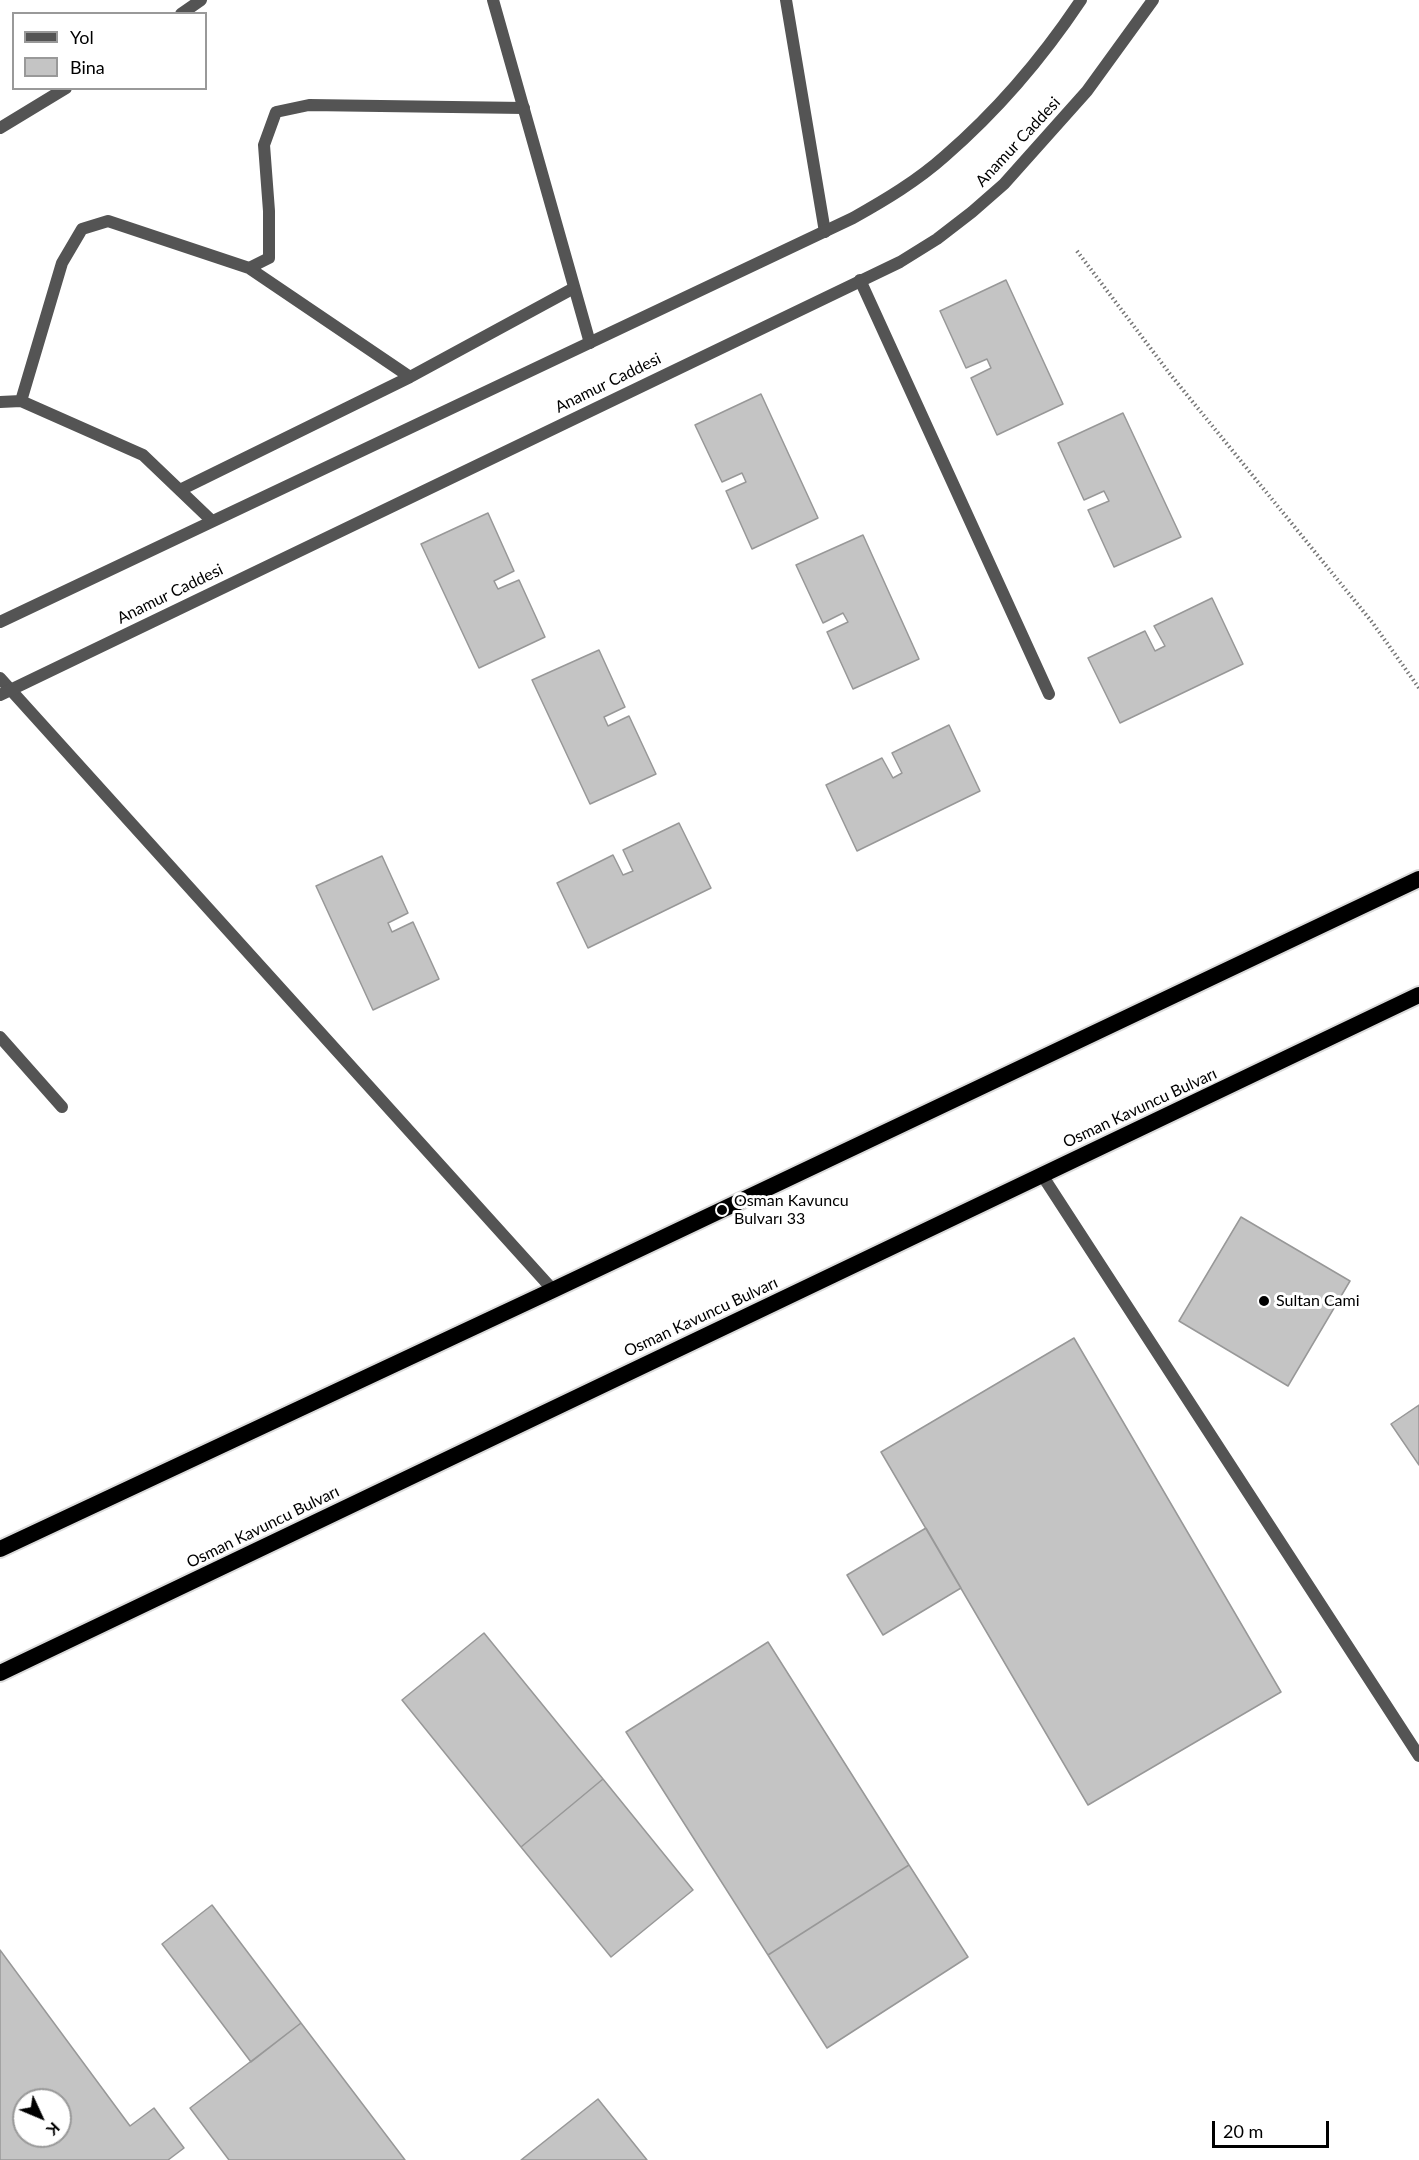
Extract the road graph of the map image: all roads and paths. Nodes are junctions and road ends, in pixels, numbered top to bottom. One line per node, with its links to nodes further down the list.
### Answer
1 (201, 0): 6 (street)
2 (493, 0): 8 (street)
3 (786, 0): 10 (street)
4 (1081, 0): 10 (street)
5 (1154, 0): 13 (street, Anamur Caddesi)
6 (184, 12)
7 (63, 90): 9 (street)
8 (524, 108): 12 (street); 14 (street)
9 (0, 128)
10 (825, 232): 15 (street)
11 (1077, 251): 23 (path)
12 (249, 268): 16 (street); 17 (street)
13 (860, 280): 24 (street, Anamur Caddesi); 25 (street)
14 (574, 288): 15 (street); 16 (street)
15 (590, 343): 20 (street)
16 (410, 377): 19 (street)
17 (21, 401): 18 (street); 19 (street)
18 (0, 402)
19 (180, 490): 20 (street)
20 (212, 521): 21 (street)
21 (0, 622)
22 (0, 678): 24 (street)
23 (1419, 688)
24 (5, 693): 31 (street)
25 (1048, 694)
26 (1419, 879): 31 (highway)
27 (1419, 995): 30 (highway, Osman Kavuncu Bulvarı)
28 (0, 1037): 29 (street)
29 (62, 1107)
30 (1042, 1175): 33 (highway, Osman Kavuncu Bulvarı); 34 (street)
31 (553, 1290): 32 (highway)
32 (0, 1549)
33 (0, 1673)
34 (1419, 1756)

